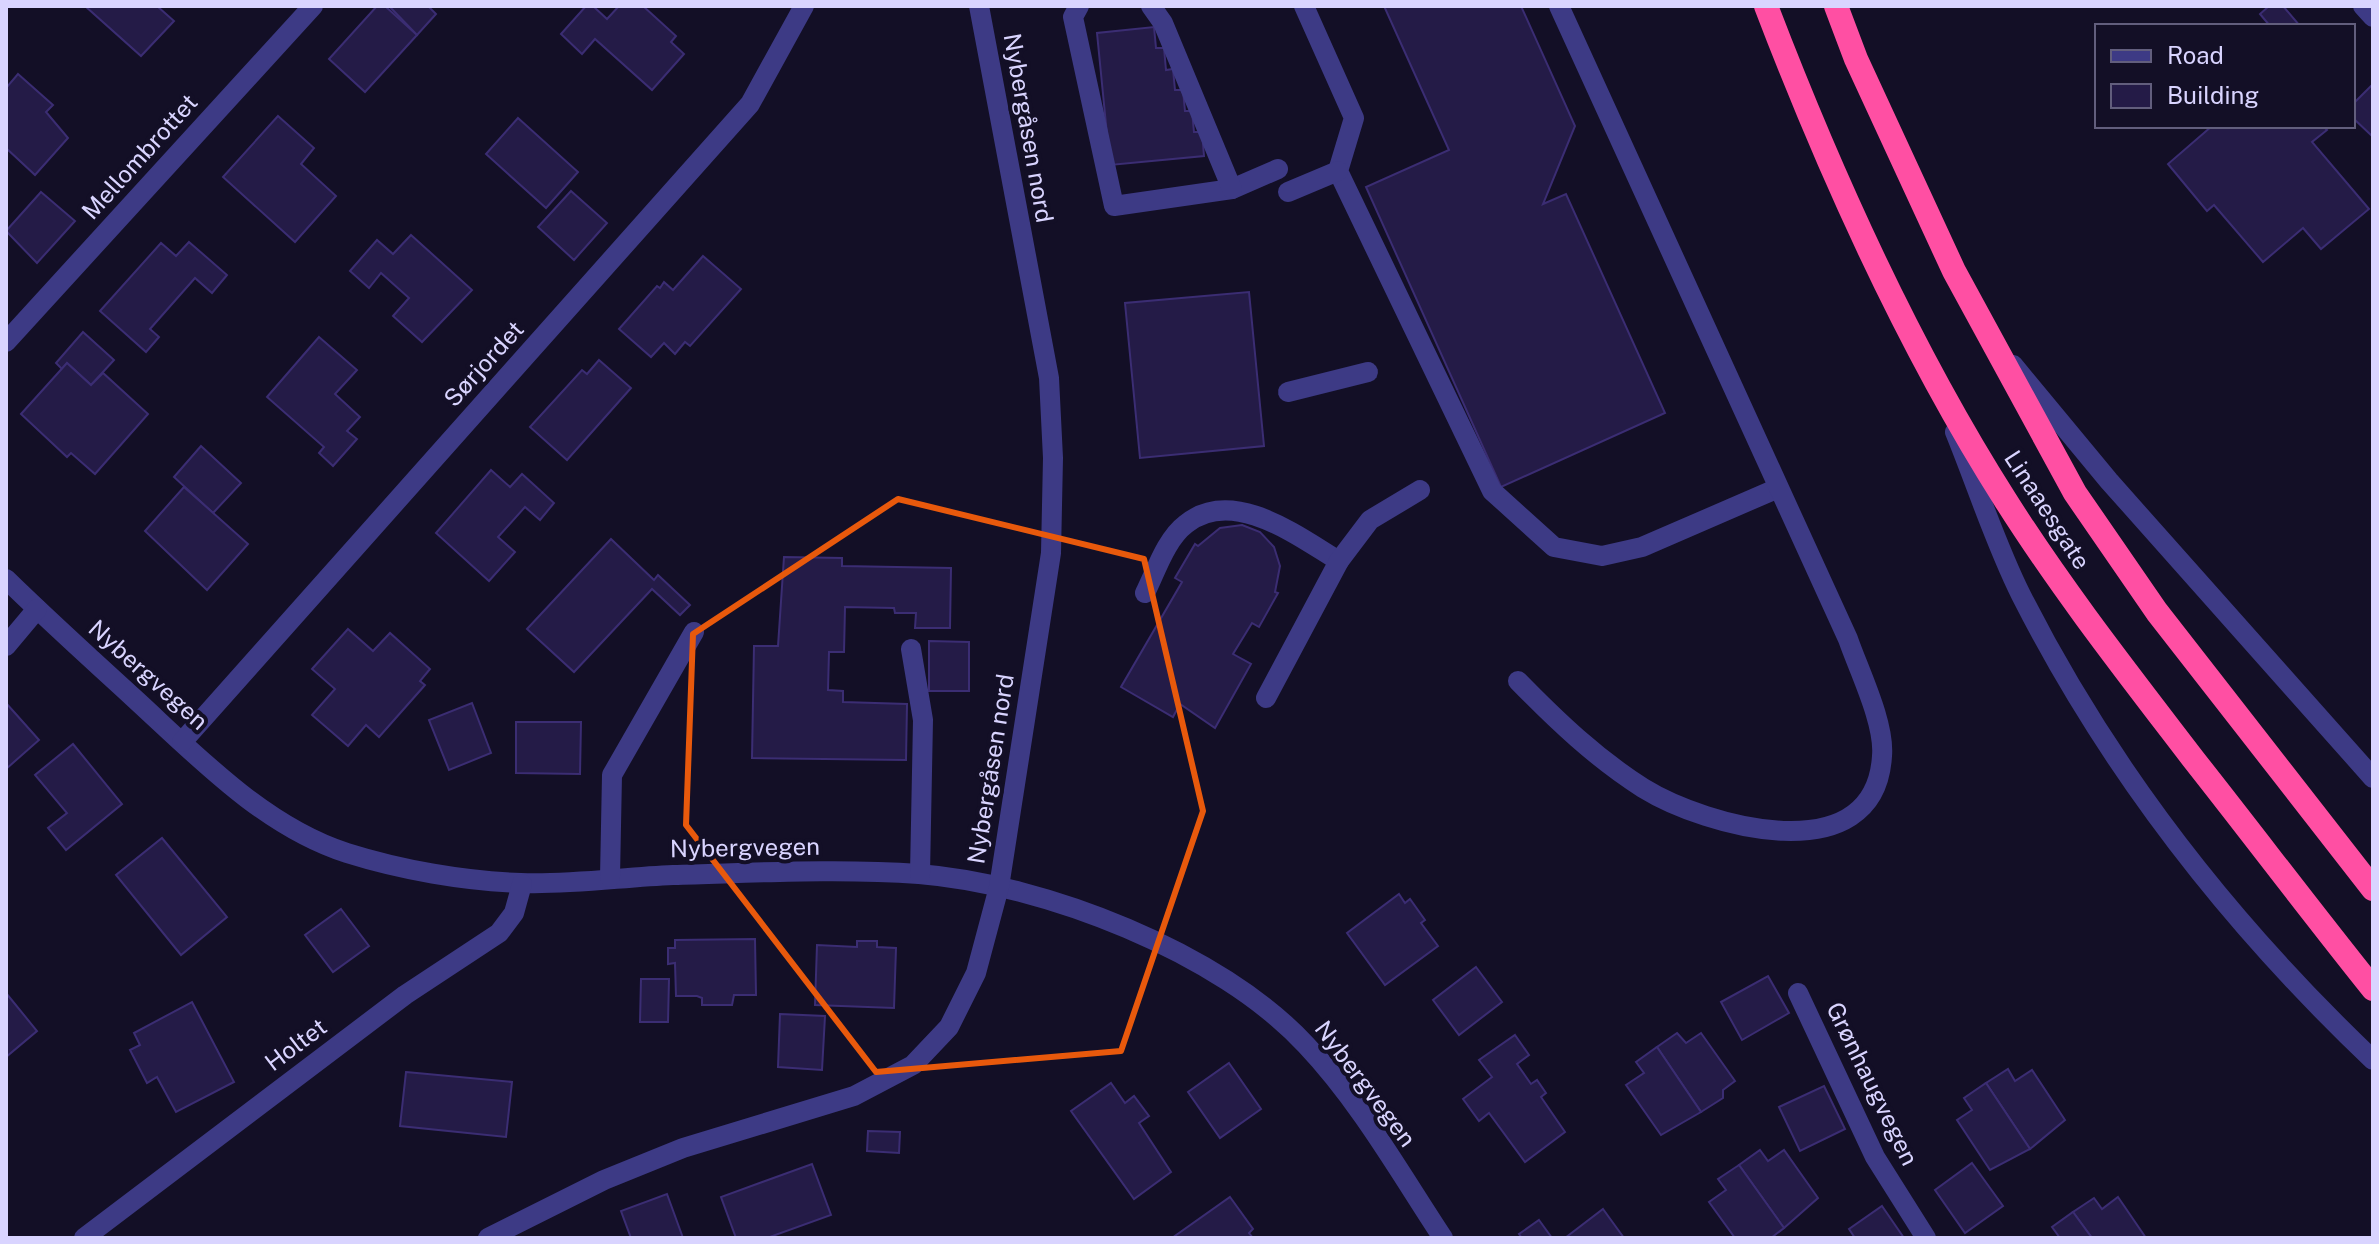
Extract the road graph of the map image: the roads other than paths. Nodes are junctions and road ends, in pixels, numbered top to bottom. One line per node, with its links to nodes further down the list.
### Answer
1 (313, 6): 17 (street, Mellombrottet)
2 (804, 6): 32 (street, Sørjordet)
3 (979, 6): 37 (street, Nybergåsen nord)
4 (1079, 6): 14 (street)
5 (1151, 6): 14 (street)
6 (1304, 6): 13 (street)
7 (1559, 6): 21 (street)
8 (1766, 6): 18 (highway, Linaaesgate)
9 (1836, 6): 16 (highway, Linaaesgate)
10 (2363, 6): 11 (street)
11 (2373, 17)
12 (1278, 169): 14 (street)
13 (1338, 171): 15 (street); 21 (street)
14 (1232, 189)
15 (1288, 192)
16 (1983, 328): 33 (street); 38 (highway, Linaaesgate)
17 (6, 342)
18 (1930, 369): 39 (highway, Linaaesgate); 41 (street)
19 (1368, 372): 20 (street)
20 (1288, 392)
21 (1776, 489): 30 (street)
22 (1420, 490): 23 (street)
23 (1339, 561): 25 (street); 31 (street)
24 (6, 579): 26 (street, Nybergvegen)
25 (1145, 593)
26 (37, 609): 28 (street); 32 (street, Nybergvegen)
27 (694, 632): 35 (street)
28 (6, 646)
29 (911, 649): 34 (street)
30 (1518, 681)
31 (1266, 698)
32 (182, 742): 36 (street, Nybergvegen)
33 (2373, 778)
34 (920, 874): 35 (street, Nybergvegen); 37 (street, Nybergvegen)
35 (610, 877): 36 (street, Nybergvegen)
36 (522, 884): 42 (street, Holtet)
37 (999, 887): 43 (street, Nybergåsen nord); 44 (street, Nybergvegen)
38 (2373, 889)
39 (2373, 989)
40 (1798, 993): 45 (street, Grønhaugvegen)
41 (2373, 1060)
42 (84, 1238)
43 (488, 1238)
44 (1443, 1238)
45 (1926, 1238)

